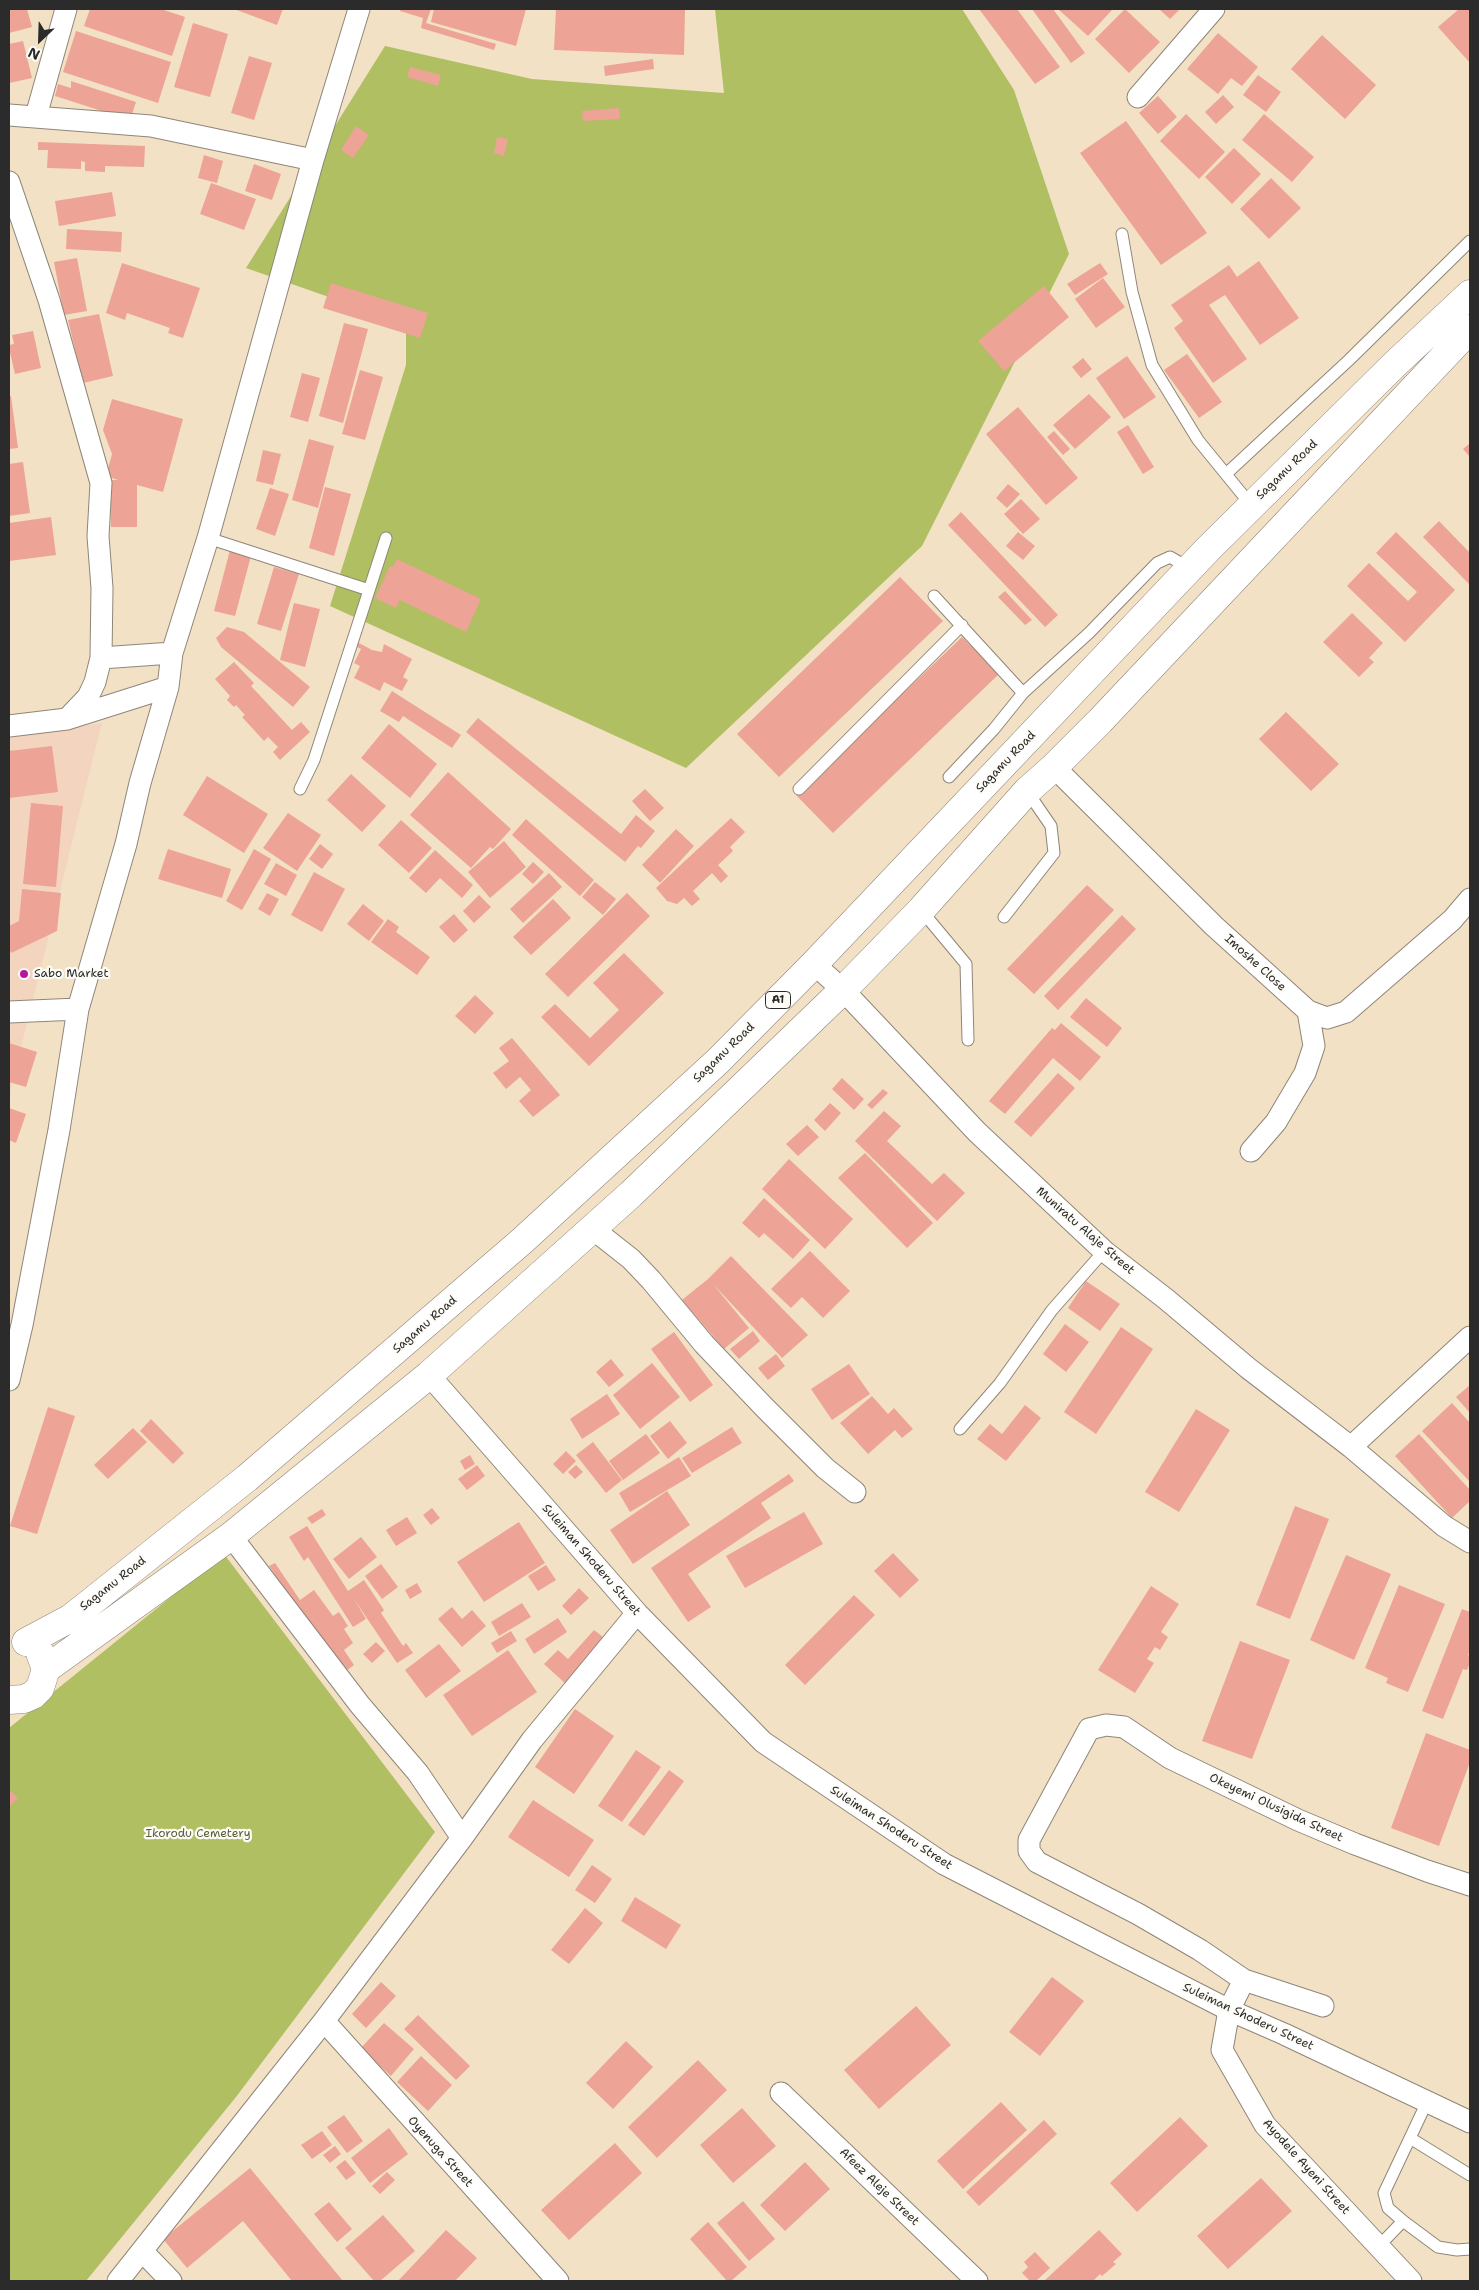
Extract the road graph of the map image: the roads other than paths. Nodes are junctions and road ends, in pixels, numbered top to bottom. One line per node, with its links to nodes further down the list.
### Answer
1 (66, 9): 6 (street)
2 (359, 9): 7 (street)
3 (1214, 9): 4 (street)
4 (1138, 97)
5 (9, 115): 6 (street)
6 (36, 116): 7 (street)
7 (313, 160): 15 (street)
8 (9, 182): 24 (street)
9 (1122, 234): 13 (lane)
10 (1470, 242): 13 (lane)
11 (1470, 294): 14 (highway, Sagamu Road / A1)
12 (1469, 333): 19 (highway)
13 (1226, 474): 14 (lane)
14 (1251, 505): 17 (highway, Sagamu Road / A1)
15 (208, 538): 20 (lane); 23 (street)
16 (386, 538): 20 (lane)
17 (1208, 549): 18 (highway, Sagamu Road / A1); 19 (highway)
18 (1189, 568): 26 (lane); 37 (highway, Sagamu Road / A1)
19 (1234, 578): 29 (highway)
20 (369, 590): 31 (lane)
21 (934, 596): 22 (lane)
22 (962, 625): 26 (lane); 32 (lane)
23 (172, 653): 24 (street); 25 (street)
24 (101, 658): 27 (street)
25 (168, 686): 27 (street); 39 (street)
26 (1023, 693): 30 (lane)
27 (67, 719): 28 (street)
28 (9, 726)
29 (1054, 767): 33 (highway); 40 (street, Imoshe Close)
30 (949, 777)
31 (300, 789)
32 (799, 789)
33 (1027, 791): 35 (highway); 36 (lane)
34 (1470, 899): 40 (street, Imoshe Close)
35 (921, 910): 38 (highway); 42 (lane)
36 (1004, 917)
37 (814, 964): 38 (street, Muniratu Alaje Street); 55 (highway, Sagamu Road / A1)
38 (843, 990): 44 (highway); 45 (street, Muniratu Alaje Street)
39 (78, 1009): 41 (street); 48 (street)
40 (1308, 1011): 43 (street)
41 (9, 1012)
42 (968, 1040)
43 (1251, 1151)
44 (593, 1229): 47 (highway); 51 (street)
45 (1104, 1251): 49 (lane); 50 (street, Muniratu Alaje Street)
46 (1470, 1337): 50 (street)
47 (429, 1375): 52 (highway); 54 (street, Suleiman Shoderu Street)
48 (9, 1380)
49 (960, 1429)
50 (1351, 1447): 53 (street, Muniratu Alaje Street)
51 (855, 1492)
52 (231, 1536): 56 (highway); 58 (street)
53 (1470, 1542)
54 (637, 1613): 58 (street); 62 (street, Suleiman Shoderu Street)
55 (18, 1641): 56 (highway, A1)
56 (46, 1669): 57 (highway)
57 (11, 1702)
58 (462, 1838): 63 (street)
59 (1470, 1885): 60 (street, Okeyemi Olusigida Street)
60 (1244, 1980): 61 (street); 62 (street, Ayodele Ayeni Street)
61 (1324, 2006)
62 (1229, 2010): 65 (street, Suleiman Shoderu Street); 70 (street, Ayodele Ayeni Street)
63 (324, 2021): 72 (street); 75 (street, Oyenuga Street)
64 (781, 2093): 76 (street, Afeez Aleje Street)
65 (1427, 2102): 66 (street, Suleiman Shoderu Street); 67 (lane)
66 (1470, 2122)
67 (1410, 2138): 68 (lane); 69 (lane)
68 (1470, 2175)
69 (1403, 2222): 70 (lane); 71 (lane)
70 (1378, 2247): 77 (street, Ayodele Ayeni Street)
71 (1470, 2249)
72 (143, 2252): 73 (street); 74 (street)
73 (118, 2281)
74 (171, 2281)
75 (558, 2281)
76 (977, 2281)
77 (1411, 2281)

